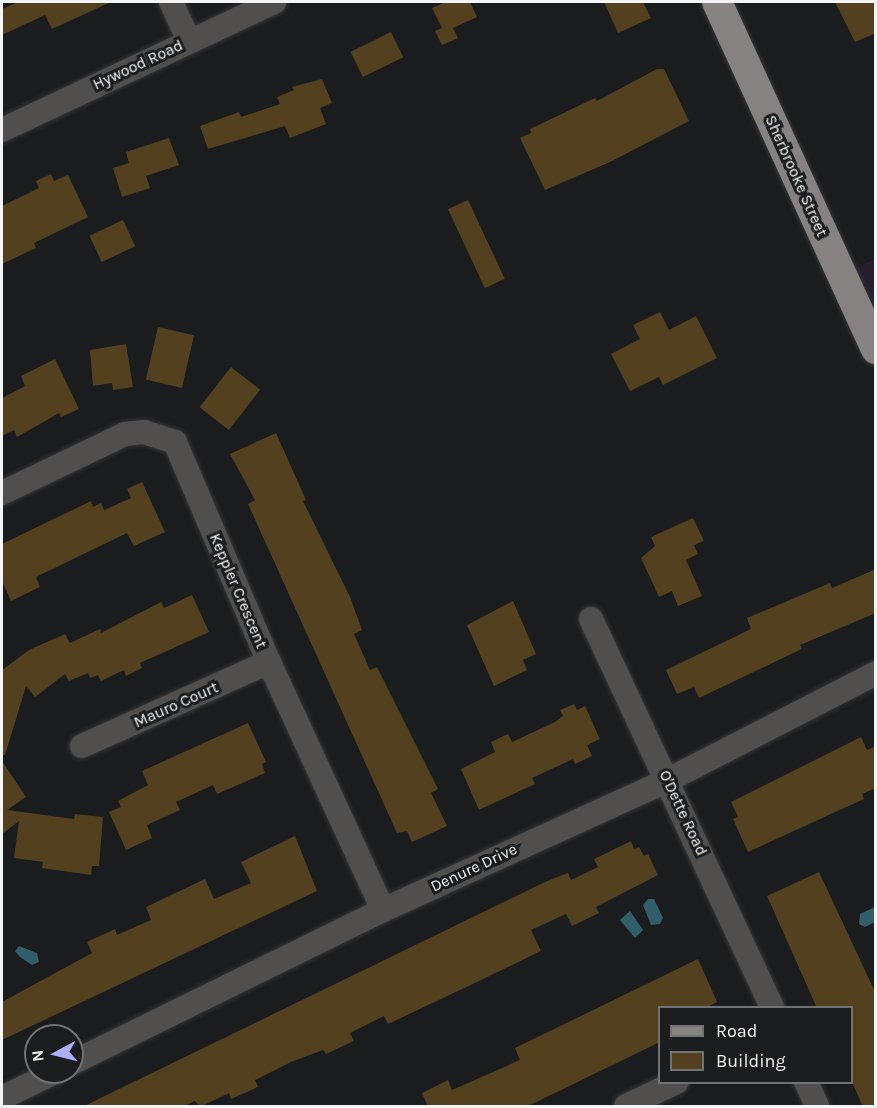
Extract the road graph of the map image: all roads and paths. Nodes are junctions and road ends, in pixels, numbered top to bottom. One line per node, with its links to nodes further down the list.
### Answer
1 (171, 2): 4 (street)
2 (274, 2): 4 (street, Hywood Road)
3 (717, 2): 6 (main road, Sherbrooke Street)
4 (189, 41): 5 (street, Hywood Road)
5 (2, 130)
6 (876, 350)
7 (2, 493): 9 (street, Keppler Crescent)
8 (591, 620): 12 (street, O'Dette Road)
9 (268, 662): 11 (street, Mauro Court); 13 (street, Keppler Crescent)
10 (876, 673): 12 (street, Denure Drive)
11 (82, 746)
12 (668, 780): 13 (street, Denure Drive); 14 (street, O'Dette Road)
13 (383, 910): 15 (street, Denure Drive)
14 (771, 1006)
15 (84, 1058)
16 (31, 1084): 19 (street)
17 (675, 1084): 20 (street)
18 (806, 1084): 21 (street)
19 (2, 1098)
20 (626, 1107)
21 (817, 1107)

